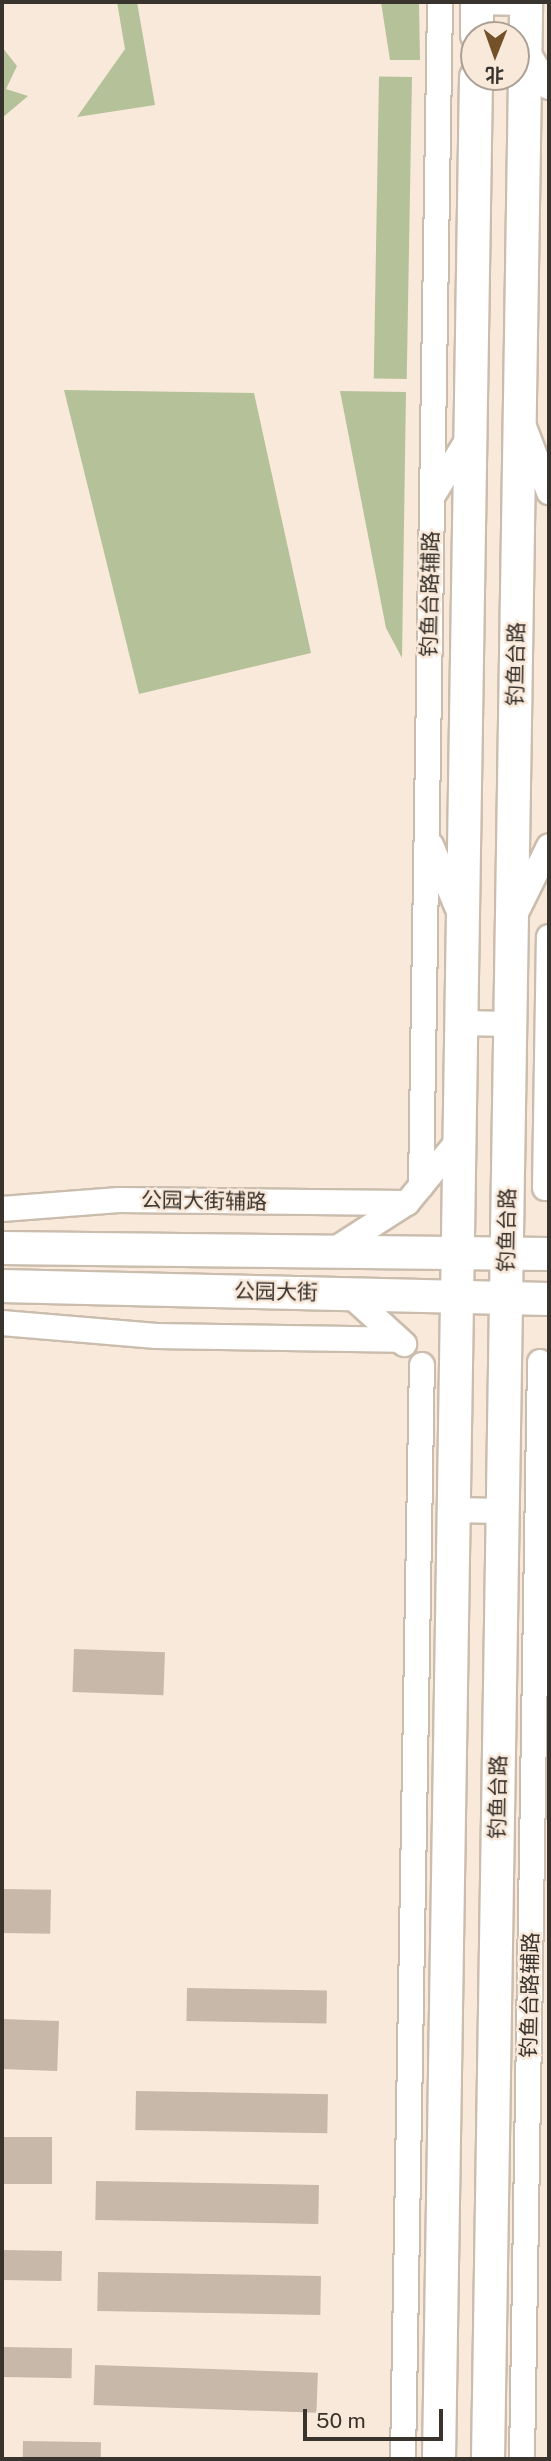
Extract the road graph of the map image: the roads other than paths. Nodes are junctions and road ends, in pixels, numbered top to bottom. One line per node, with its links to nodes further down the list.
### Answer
1 (440, 2): 13 (street, 钓鱼台路辅路)
2 (477, 2): 3 (street); 4 (main road)
3 (526, 3): 5 (main road, 钓鱼台路)
4 (477, 21)
5 (526, 21)
6 (530, 56): 7 (street)
7 (549, 88)
8 (476, 91): 11 (main road)
9 (524, 91): 10 (main road, 钓鱼台路)
10 (520, 413): 12 (street); 17 (main road, 钓鱼台路)
11 (470, 436): 13 (street); 16 (main road)
12 (549, 492)
13 (432, 497): 14 (street, 钓鱼台路辅路)
14 (426, 834): 16 (street); 24 (street, 钓鱼台路辅路)
15 (549, 846): 17 (street)
16 (463, 920): 19 (main road)
17 (511, 922): 20 (main road, 钓鱼台路)
18 (549, 937): 23 (street)
19 (461, 1023): 20 (street); 21 (main road)
20 (510, 1024): 22 (main road, 钓鱼台路)
21 (459, 1140): 24 (street); 29 (main road)
22 (508, 1140): 23 (street); 28 (main road, 钓鱼台路)
23 (547, 1190)
24 (414, 1194): 25 (street, 公园大街辅路); 27 (street)
25 (2, 1209)
26 (2, 1248): 27 (main road, 公园大街)
27 (328, 1253): 29 (main road, 公园大街)
28 (506, 1254): 29 (main road, 公园大街); 30 (main road, 公园大街); 34 (main road, 钓鱼台路)
29 (457, 1255): 33 (main road)
30 (549, 1255)
31 (2, 1286): 32 (main road, 公园大街)
32 (348, 1293): 33 (main road, 公园大街); 37 (street)
33 (457, 1296): 34 (main road, 公园大街); 40 (main road)
34 (506, 1298): 35 (main road, 公园大街); 41 (main road, 钓鱼台路)
35 (549, 1298)
36 (2, 1323): 37 (street)
37 (399, 1340): 39 (street)
38 (545, 1356): 41 (street); 46 (street, 钓鱼台路辅路)
39 (422, 1364): 40 (street); 47 (street)
40 (456, 1407): 42 (main road)
41 (504, 1411): 43 (main road, 钓鱼台路)
42 (454, 1510): 43 (street); 44 (main road)
43 (502, 1511): 45 (main road, 钓鱼台路)
44 (449, 1842): 47 (street); 51 (main road)
45 (497, 1844): 46 (street); 50 (main road, 钓鱼台路)
46 (531, 1921): 49 (street, 钓鱼台路辅路)
47 (412, 1923): 48 (street)
48 (406, 2279): 51 (street); 52 (street)
49 (525, 2285): 50 (street); 55 (street, 钓鱼台路辅路)
50 (489, 2362): 54 (main road, 钓鱼台路)
51 (440, 2370): 53 (main road)
52 (403, 2459)
53 (439, 2459)
54 (488, 2459)
55 (522, 2459)

